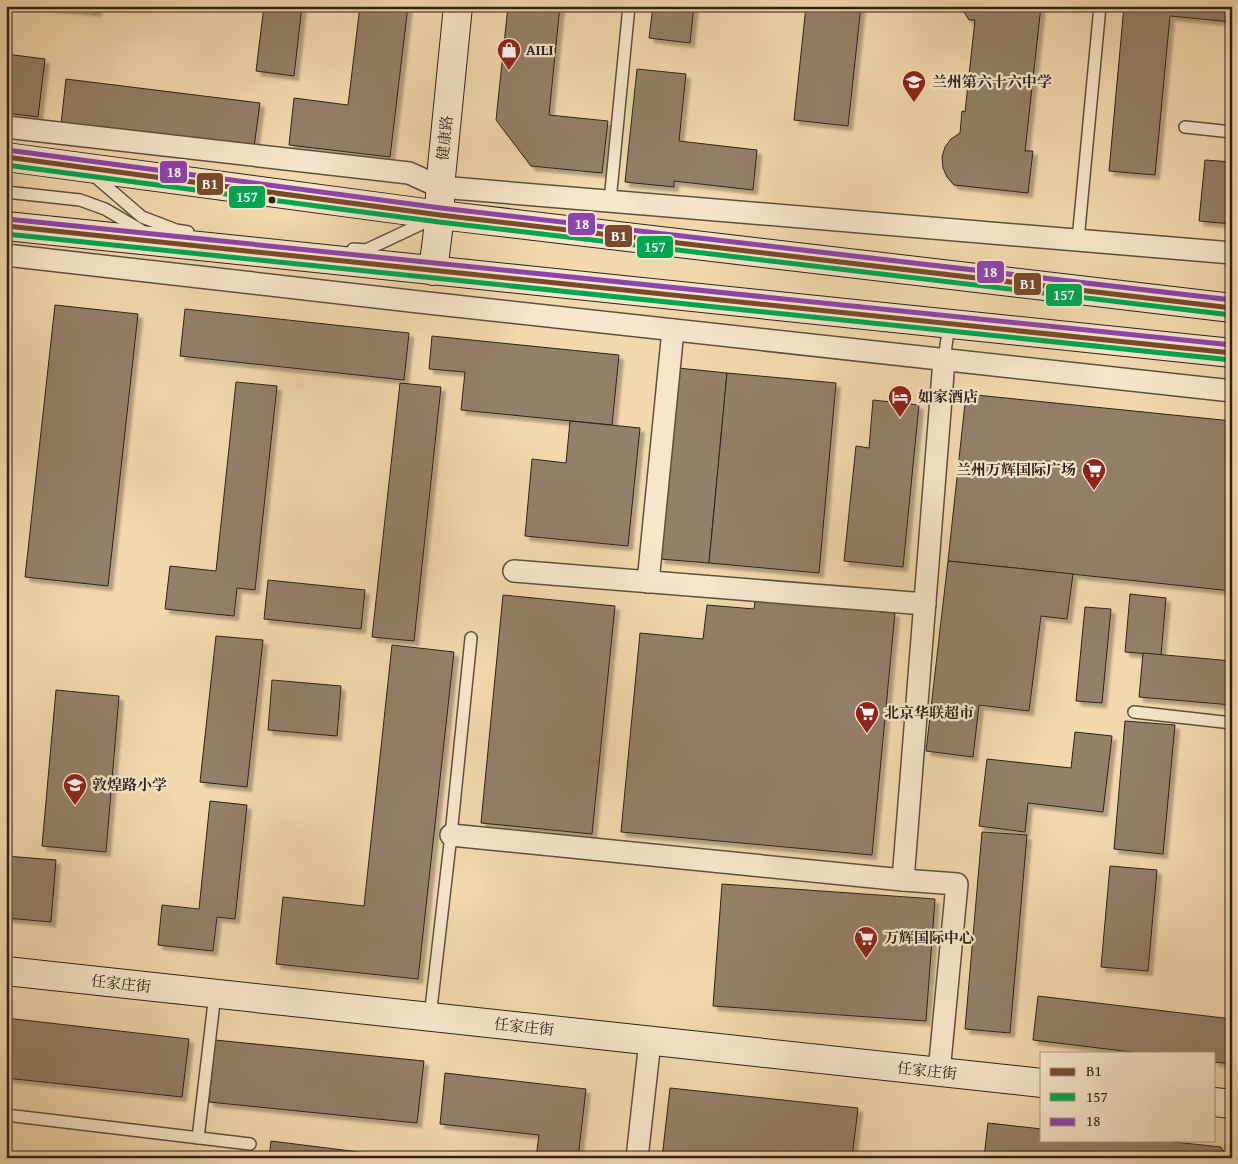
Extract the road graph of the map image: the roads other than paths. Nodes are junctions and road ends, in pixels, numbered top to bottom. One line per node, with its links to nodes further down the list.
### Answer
1 (458, 6): 9 (main road, 健康路)
2 (629, 6): 11 (lane)
3 (1100, 6): 14 (lane)
4 (6, 127): 9 (street)
5 (1185, 127): 6 (lane)
6 (1232, 132)
7 (6, 157): 8 (main road)
8 (85, 168): 12 (main road); 12 (lane)
9 (440, 187): 11 (street); 12 (main road, 健康路)
10 (6, 192): 15 (lane)
11 (610, 201): 14 (street)
12 (440, 214): 18 (main road, 健康路); 19 (main road)
13 (6, 226): 15 (main road)
14 (1078, 240): 16 (street)
15 (162, 243): 18 (main road)
16 (1232, 253)
17 (6, 255): 21 (street)
18 (433, 271): 20 (main road)
19 (1232, 308)
20 (949, 324): 22 (main road); 23 (lane)
21 (673, 330): 23 (street); 26 (street)
22 (1232, 353)
23 (944, 360): 24 (street); 27 (street)
24 (1232, 390)
25 (514, 571): 26 (street)
26 (648, 582): 27 (street)
27 (925, 604): 32 (street)
28 (471, 638): 31 (lane)
29 (1134, 712): 30 (lane)
30 (1232, 723)
31 (451, 834): 32 (street); 35 (lane)
32 (903, 880): 37 (street)
33 (6, 971): 34 (main road, 任家庄街)
34 (215, 994): 35 (main road, 任家庄街); 42 (lane)
35 (430, 1016): 36 (main road, 任家庄街)
36 (650, 1041): 37 (main road, 任家庄街); 44 (street)
37 (939, 1072): 38 (main road, 任家庄街)
38 (1040, 1083)
39 (1216, 1102): 40 (main road)
40 (1232, 1104)
41 (6, 1115): 42 (lane)
42 (198, 1138): 43 (lane)
43 (250, 1144)
44 (637, 1158)

